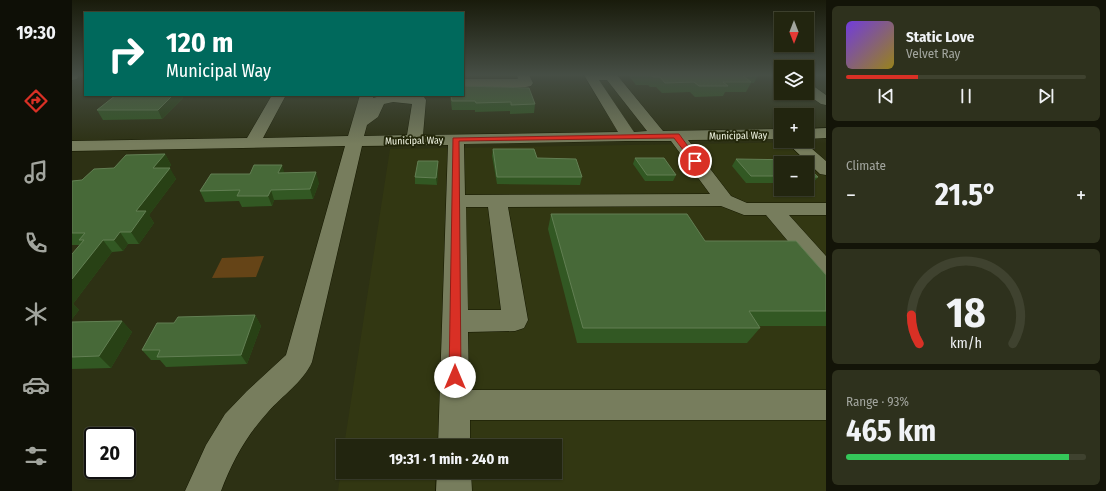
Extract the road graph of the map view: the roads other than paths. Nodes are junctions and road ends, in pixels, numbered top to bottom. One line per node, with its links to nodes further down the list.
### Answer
1 (277, 98): 13 (street)
2 (604, 98): 10 (street)
3 (632, 98): 9 (street)
4 (369, 103): 5 (street); 12 (street)
5 (356, 132): 12 (street, Municipal Way); 13 (street, Municipal Way); 28 (street)
6 (774, 134): 9 (street, Municipal Way)
7 (814, 134): 8 (street)
8 (826, 134)
9 (668, 136): 10 (street, Municipal Way); 17 (street)
10 (629, 137): 11 (street, Municipal Way)
11 (456, 139): 12 (street, Municipal Way); 18 (street)
12 (415, 140)
13 (252, 143): 14 (street, Municipal Way)
14 (72, 146)
15 (801, 148): 16 (street)
16 (826, 170)
17 (724, 200): 19 (street); 20 (street)
18 (455, 201): 19 (street); 23 (street)
19 (497, 201): 23 (street)
20 (772, 209): 21 (street); 22 (street)
21 (826, 209)
22 (826, 271)
23 (455, 321): 24 (street)
24 (455, 405): 25 (street); 26 (street)
25 (826, 405)
26 (454, 439)
27 (454, 479): 29 (street)
28 (203, 491)
29 (454, 491)

